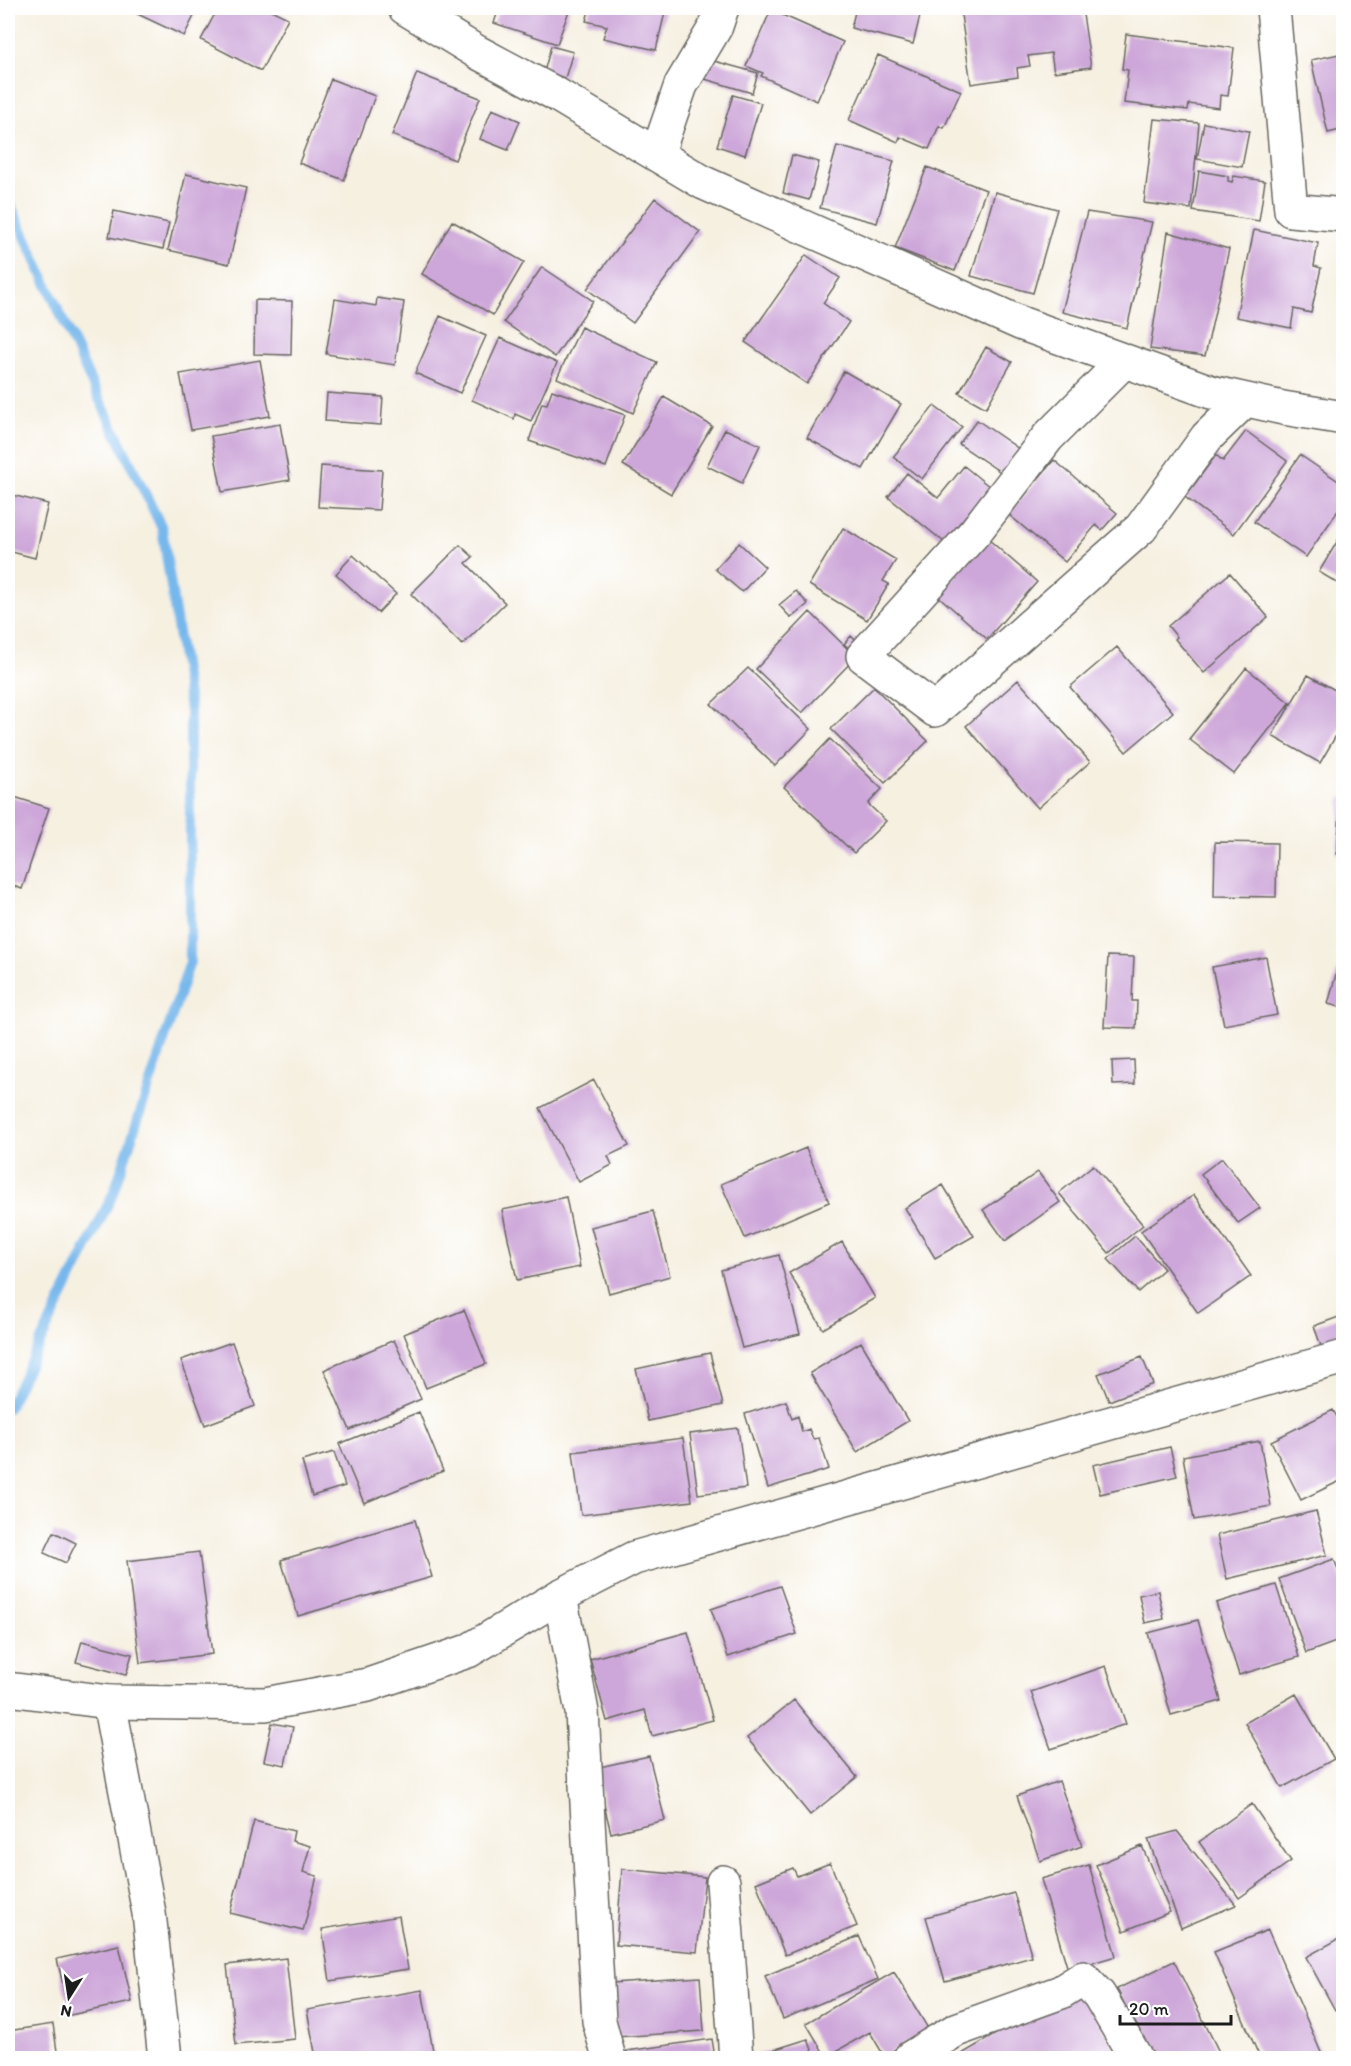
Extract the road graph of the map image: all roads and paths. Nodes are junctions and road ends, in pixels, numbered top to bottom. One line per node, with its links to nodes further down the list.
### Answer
1 (405, 8): 4 (street)
2 (722, 8): 4 (street)
3 (1273, 8): 5 (street)
4 (657, 155): 6 (street)
5 (1344, 215)
6 (1124, 361): 7 (street); 7 (street)
7 (1245, 400): 8 (street)
8 (1344, 418)
9 (1344, 1357): 10 (street)
10 (560, 1596): 12 (street); 15 (street)
11 (8, 1689): 12 (street)
12 (109, 1702): 14 (street)
13 (723, 1882): 16 (street)
14 (165, 2058)
15 (609, 2058)
16 (736, 2058)
17 (909, 2058): 18 (street)
18 (1136, 2058)

